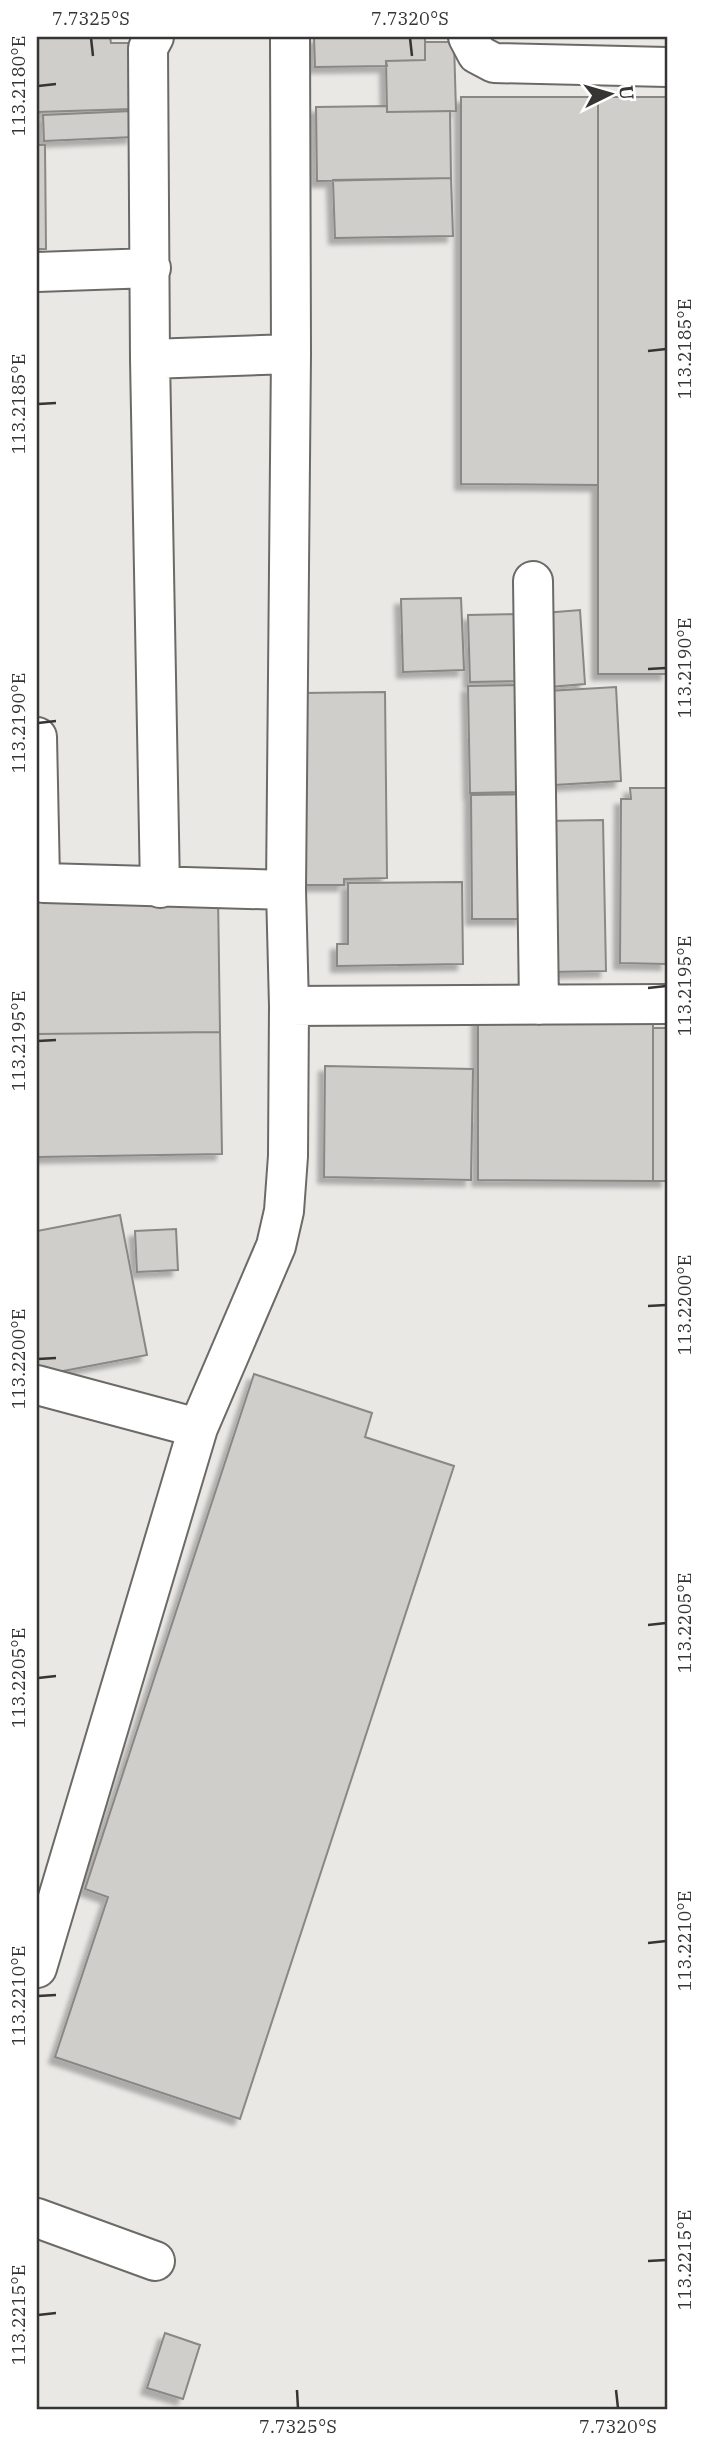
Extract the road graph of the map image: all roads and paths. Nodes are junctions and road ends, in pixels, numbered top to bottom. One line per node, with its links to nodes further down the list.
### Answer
1 (154, 37): 5 (lane)
2 (290, 37): 7 (lane)
3 (468, 37): 4 (lane)
4 (667, 67)
5 (151, 268): 6 (lane); 8 (lane)
6 (37, 272)
7 (291, 354): 8 (lane); 12 (lane)
8 (150, 359): 11 (lane)
9 (533, 581): 14 (lane)
10 (37, 737): 11 (lane)
11 (160, 888): 12 (lane)
12 (286, 890): 15 (lane)
13 (667, 1004): 14 (lane)
14 (539, 1005): 15 (lane)
15 (289, 1006): 17 (lane)
16 (37, 1385): 17 (lane)
17 (198, 1428): 18 (lane)
18 (37, 1968)
19 (37, 2218): 20 (lane)
20 (155, 2261)

